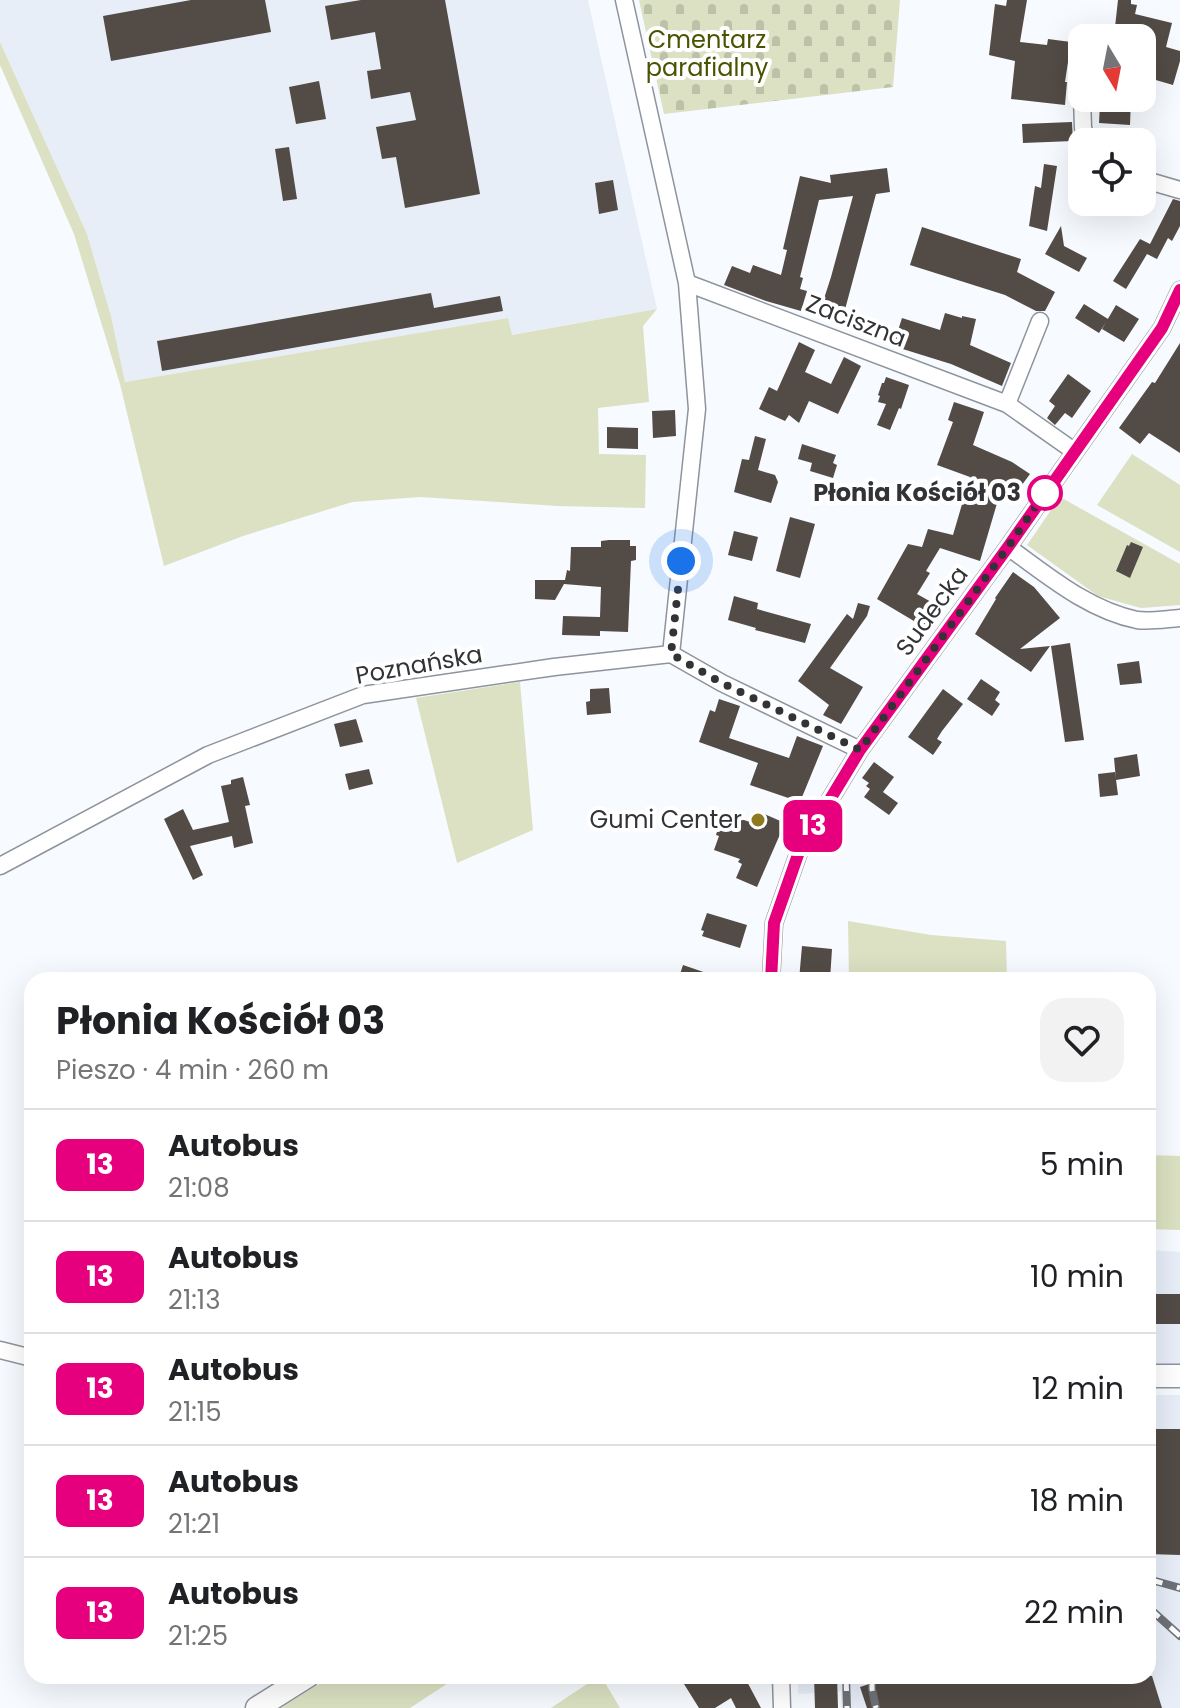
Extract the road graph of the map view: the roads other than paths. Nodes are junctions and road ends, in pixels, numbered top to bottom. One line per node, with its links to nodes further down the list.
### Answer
1 (624, 0): 4 (street)
2 (1156, 183): 3 (street)
3 (1180, 190)
4 (687, 283): 7 (street, Zaciszna); 11 (street)
5 (1180, 290): 8 (street, Sudecka)
6 (1040, 321): 7 (street)
7 (1007, 404): 8 (street, Zaciszna)
8 (1074, 451): 9 (street, Sudecka)
9 (1008, 547): 10 (street); 12 (street, Sudecka)
10 (1180, 618)
11 (671, 654): 12 (street); 13 (street, Poznańska)
12 (860, 750): 14 (street, Sudecka)
13 (0, 866)
14 (771, 972)
15 (0, 1350): 16 (street)
16 (24, 1356)
17 (1156, 1376): 18 (main road)
18 (1180, 1376)
19 (295, 1684): 21 (main road)
20 (781, 1684): 22 (street)
21 (257, 1708)
22 (782, 1708)

